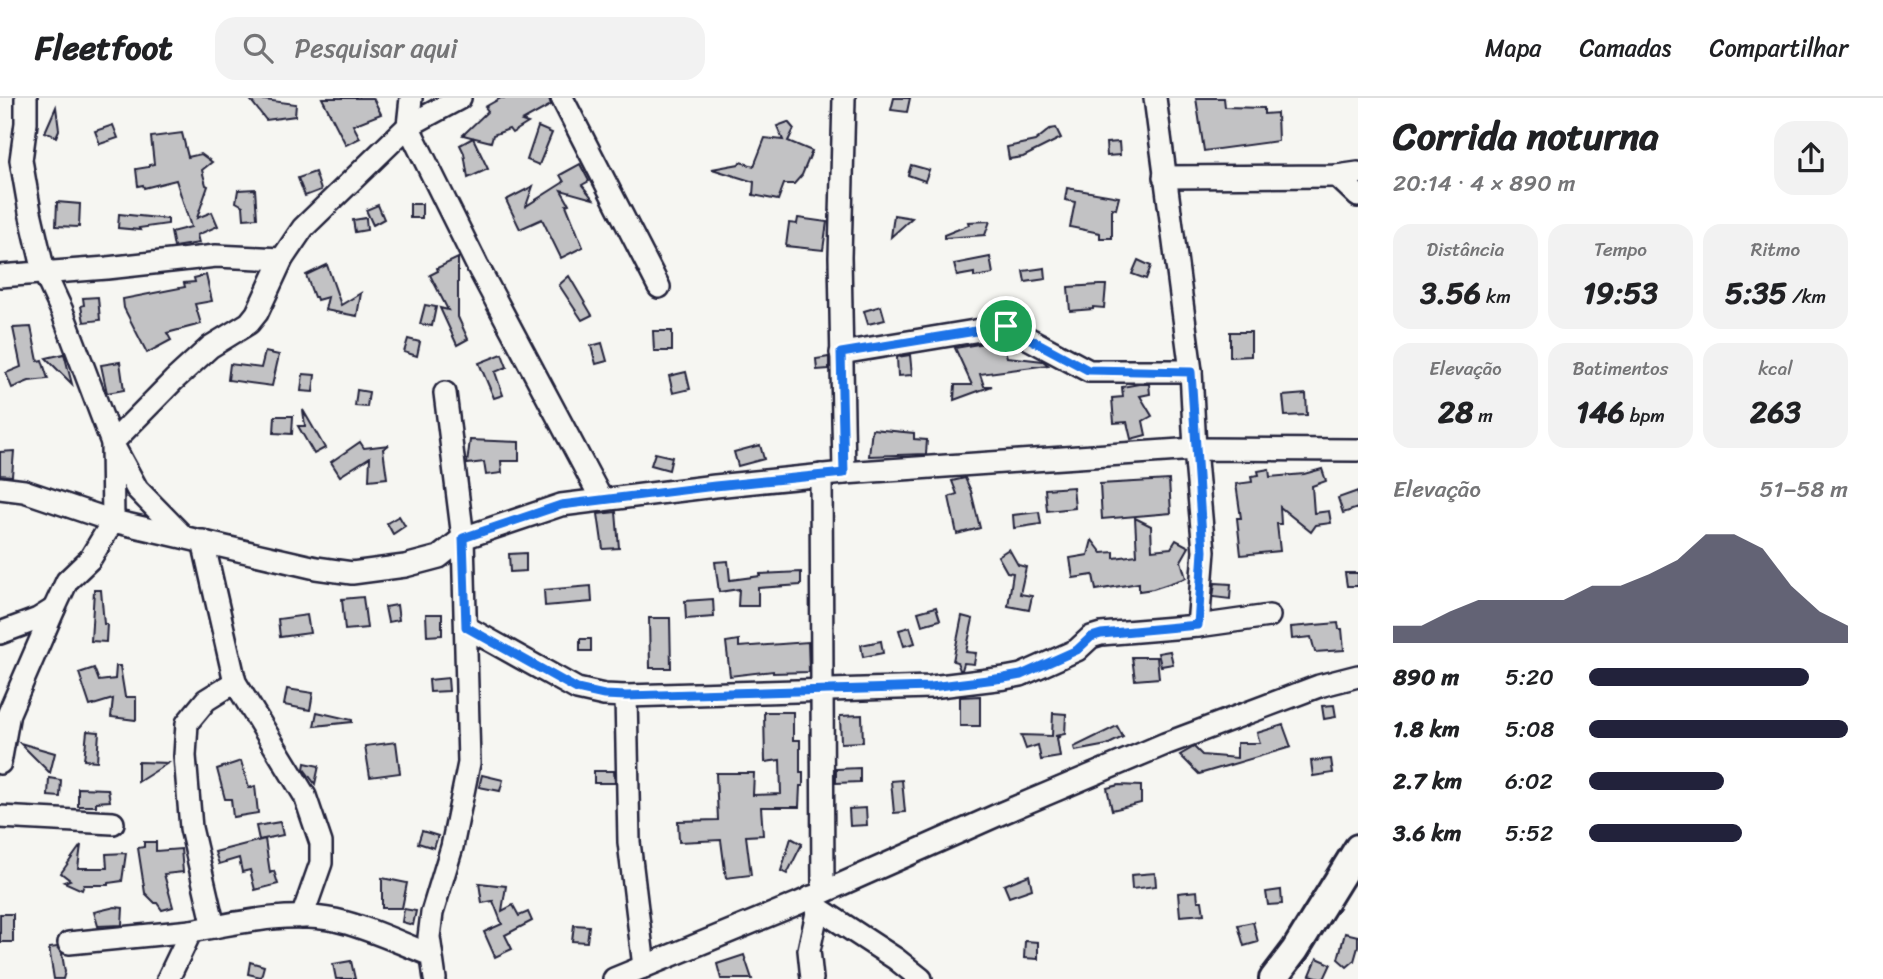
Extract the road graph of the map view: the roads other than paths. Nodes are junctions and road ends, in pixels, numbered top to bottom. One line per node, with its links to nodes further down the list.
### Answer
1 (26, 98): 12 (street)
2 (411, 98): 7 (street)
3 (460, 98): 7 (street)
4 (562, 98): 14 (street)
5 (844, 98): 15 (street)
6 (1155, 98): 9 (street)
7 (408, 126): 11 (street); 24 (street)
8 (1348, 175): 9 (street); 10 (street)
9 (1164, 177): 16 (street)
10 (1358, 197)
11 (282, 259): 12 (street); 18 (street)
12 (44, 272): 13 (street); 18 (street)
13 (0, 276)
14 (659, 287)
15 (841, 353): 16 (street); 21 (street)
16 (1191, 372): 19 (street)
17 (445, 393): 27 (street)
18 (112, 443): 25 (street); 26 (street)
19 (1195, 449): 20 (street); 21 (street); 30 (street)
20 (1358, 450)
21 (844, 473): 22 (street)
22 (821, 475): 24 (street); 35 (street)
23 (0, 488): 25 (street)
24 (602, 499): 27 (street)
25 (113, 522): 26 (street); 28 (street)
26 (193, 538): 27 (street); 34 (street)
27 (463, 538): 31 (street)
28 (54, 609): 32 (street); 37 (street)
29 (1269, 616): 30 (street)
30 (1198, 625): 35 (street)
31 (466, 627): 36 (street); 46 (street)
32 (0, 633)
33 (1358, 676): 41 (street)
34 (234, 682): 42 (street); 43 (street)
35 (821, 690): 36 (street); 41 (street)
36 (626, 696): 47 (street)
37 (0, 763)
38 (0, 817): 39 (street)
39 (113, 823)
40 (1358, 848): 53 (main road)
41 (818, 899): 47 (street); 51 (street); 52 (street)
42 (302, 917): 43 (street); 46 (street)
43 (214, 927): 44 (street)
44 (191, 931): 45 (street); 48 (street)
45 (69, 943)
46 (430, 955): 49 (street)
47 (644, 967): 50 (street)
48 (168, 979)
49 (435, 979)
50 (614, 979)
51 (812, 979)
52 (921, 979)
53 (1273, 979)

